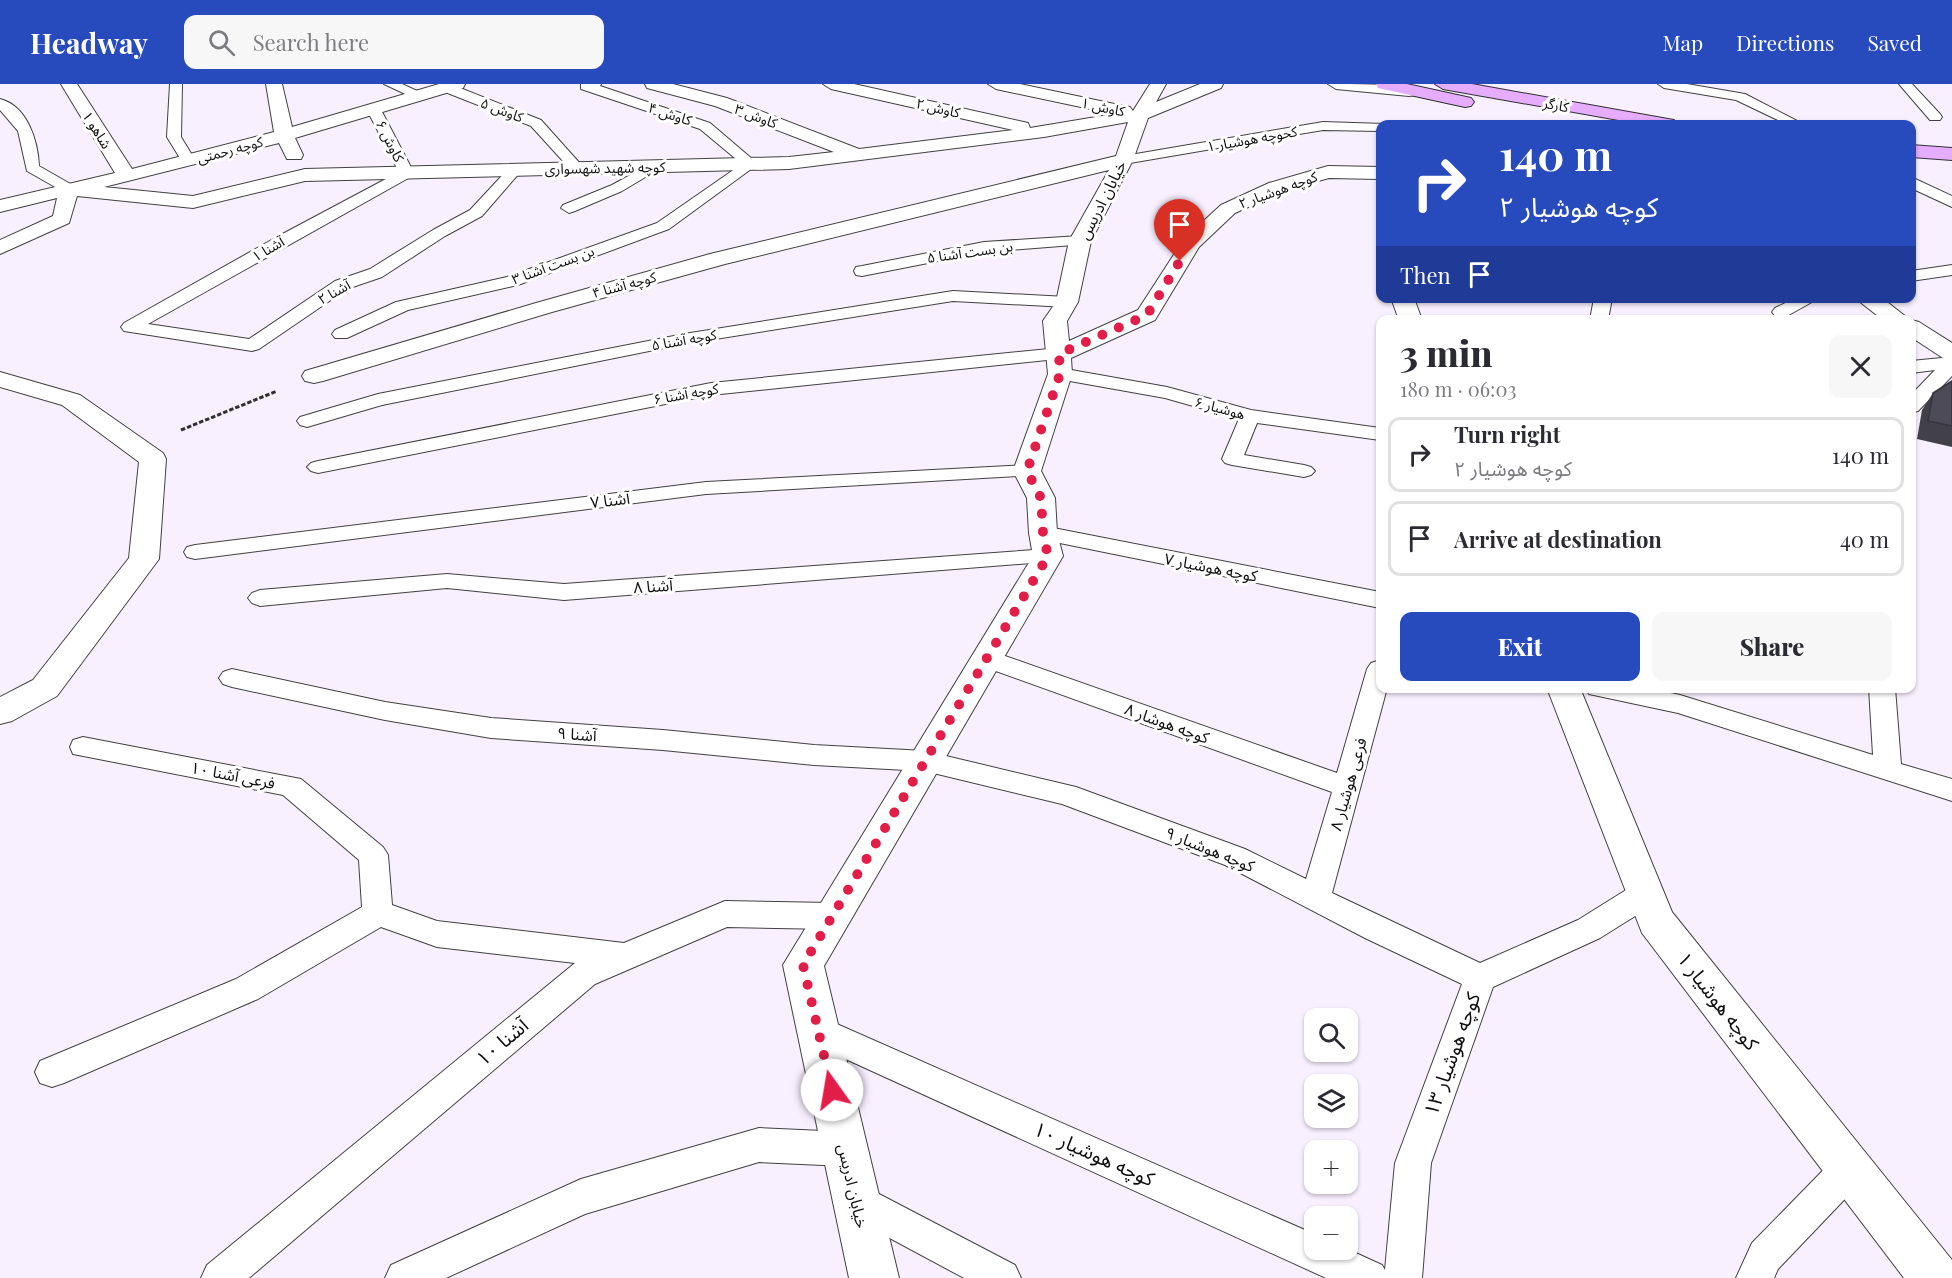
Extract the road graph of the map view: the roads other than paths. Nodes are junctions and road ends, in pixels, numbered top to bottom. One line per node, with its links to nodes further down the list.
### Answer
1 (69, 84): 42 (street, شاهو ۱)
2 (176, 84): 32 (lane)
3 (274, 84): 28 (street)
4 (390, 84): 18 (lane)
5 (595, 84): 34 (lane, کاوش ۴)
6 (653, 84): 31 (street, کاوش ۳)
7 (831, 84): 27 (street, کاوش ۲)
8 (996, 84): 21 (street, کاوش ۱)
9 (1158, 84): 21 (street, خیابان ادریس)
10 (1215, 84): 21 (street, کوچه شهید شهسواری)
11 (1336, 84): 17 (street)
12 (1384, 84): 17 (main road, کارگر)
13 (1443, 84): 24 (main road, کارگر)
14 (1664, 84): 25 (lane)
15 (1905, 84): 22 (lane)
16 (451, 86): 18 (street, کوچه رحمتی); 38 (lane, کاوش ۵)
17 (1409, 91): 23 (main road, کارگر)
18 (419, 95): 20 (street, کوچه رحمتی)
19 (0, 103): 45 (lane)
20 (373, 108): 28 (street, کوچه رحمتی); 40 (lane, کاوش ۶)
21 (1140, 115): 27 (street, کوچه شهید شهسواری); 33 (street, خیابان ادریس)
22 (1935, 117)
23 (1555, 120)
24 (1646, 120)
25 (1788, 120)
26 (1376, 127): 33 (lane, کحوچه هوشیار ۱)
27 (1044, 132): 31 (street, کوچه شهید شهسواری)
28 (284, 135): 32 (street, کوچه رحمتی); 43 (street)
29 (1916, 151): 30 (main road)
30 (1952, 154)
31 (857, 155): 34 (street, کوچه شهید شهسواری)
32 (188, 160): 42 (street, کوچه رحمتی)
33 (1124, 160): 49 (street, خیابان ادریس); 65 (street, کوچه آشنا ۴)
34 (751, 164): 36 (street, کوچه شهید شهسواری); 61 (lane, بن بست آشنا ۳)
35 (1916, 165): 37 (main road)
36 (654, 166): 38 (street, کوچه شهید شهسواری); 48 (lane)
37 (1952, 167)
38 (577, 168): 39 (street, کوچه شهید شهسواری)
39 (515, 170): 40 (street, کوچه شهید شهسواری); 59 (lane, آشنا ۲)
40 (406, 173): 43 (street, کوچه شهید شهسواری); 59 (lane, آشنا ۱)
41 (1376, 174): 63 (street, کوچه هوشیار ۲)
42 (126, 175): 45 (street, کوچه رحمتی)
43 (305, 175): 45 (street, کوچه شهید شهسواری)
44 (1916, 184): 46 (lane)
45 (69, 189): 47 (street, کوچه رحمتی); 50 (street)
46 (1952, 202)
47 (0, 206)
48 (569, 208)
49 (1080, 241): 52 (lane, بن بست آشنا ۵); 54 (street, خیابان ادریس)
50 (0, 248)
51 (1952, 270): 53 (lane)
52 (862, 271)
53 (1916, 275)
54 (1067, 302): 63 (street, خیابان ادریس); 69 (lane, کوچه آشنا ۵)
55 (1800, 303): 57 (lane)
56 (1874, 303): 58 (street)
57 (1781, 312)
58 (1892, 315)
59 (130, 327)
60 (1916, 331): 62 (street)
61 (341, 334)
62 (1951, 357): 64 (lane); 67 (lane)
63 (1060, 364): 68 (lane, هوشیار ۶); 71 (lane, کوچه آشنا ۶); 72 (street, خیابان ادریس)
64 (1916, 366)
65 (314, 376)
66 (0, 379): 85 (street)
67 (1916, 402)
68 (1250, 416): 70 (lane, هوشیار ۶); 73 (lane)
69 (306, 421)
70 (1376, 433)
71 (318, 466)
72 (1027, 471): 74 (street); 75 (lane, آشنا ۷)
73 (1304, 471)
74 (1045, 544): 76 (lane, آشنا ۸); 77 (lane, کوچه هوشیار ۷); 78 (street, خیابان ادریس)
75 (195, 552)
76 (260, 598)
77 (1376, 599)
78 (987, 659): 87 (street, خیابان ادریس); 89 (lane, کوچه هوشار ۸)
79 (232, 678): 87 (lane, آشنا ۹)
80 (1376, 683): 89 (lane, فرعی هوشیار ۸)
81 (1565, 693): 91 (street, کوچه هوشیار ۱)
82 (1647, 693): 84 (lane)
83 (1882, 693): 88 (lane)
84 (1677, 696): 88 (lane)
85 (0, 712)
86 (83, 747): 93 (lane, فرعی آشنا ۱۰)
87 (925, 761): 92 (lane, کوچه هوشیار ۹); 94 (street, خیابان ادریس)
88 (1888, 769): 90 (lane)
89 (1347, 787): 92 (lane, فرعی هوشیار ۸)
90 (1952, 790)
91 (1645, 894): 96 (lane, کوچه هوشیار ۱۳); 100 (street, کوچه هوشیار ۱)
92 (1316, 898): 96 (lane, کوچه هوشیار ۹)
93 (378, 913): 95 (lane); 98 (lane)
94 (832, 916): 95 (lane, آشنا ۱۰); 97 (street, خیابان ادریس)
95 (625, 956): 102 (lane, آشنا ۱۰)
96 (1480, 978): 107 (lane, کوچه هوشیار ۱۳)
97 (818, 1031): 99 (street, خیابان ادریس); 106 (lane, کوچه هوشیار ۱۰)
98 (52, 1072)
99 (845, 1149): 101 (street, خیابان ادریس); 103 (lane)
100 (1850, 1168): 108 (lane); 109 (street, کوچه هوشیار ۱)
101 (856, 1200): 104 (street, خیابان ادریس); 105 (lane)
102 (220, 1278)
103 (404, 1278)
104 (874, 1278)
105 (1002, 1278)
106 (1369, 1278)
107 (1403, 1278)
108 (1755, 1278)
109 (1935, 1278)

